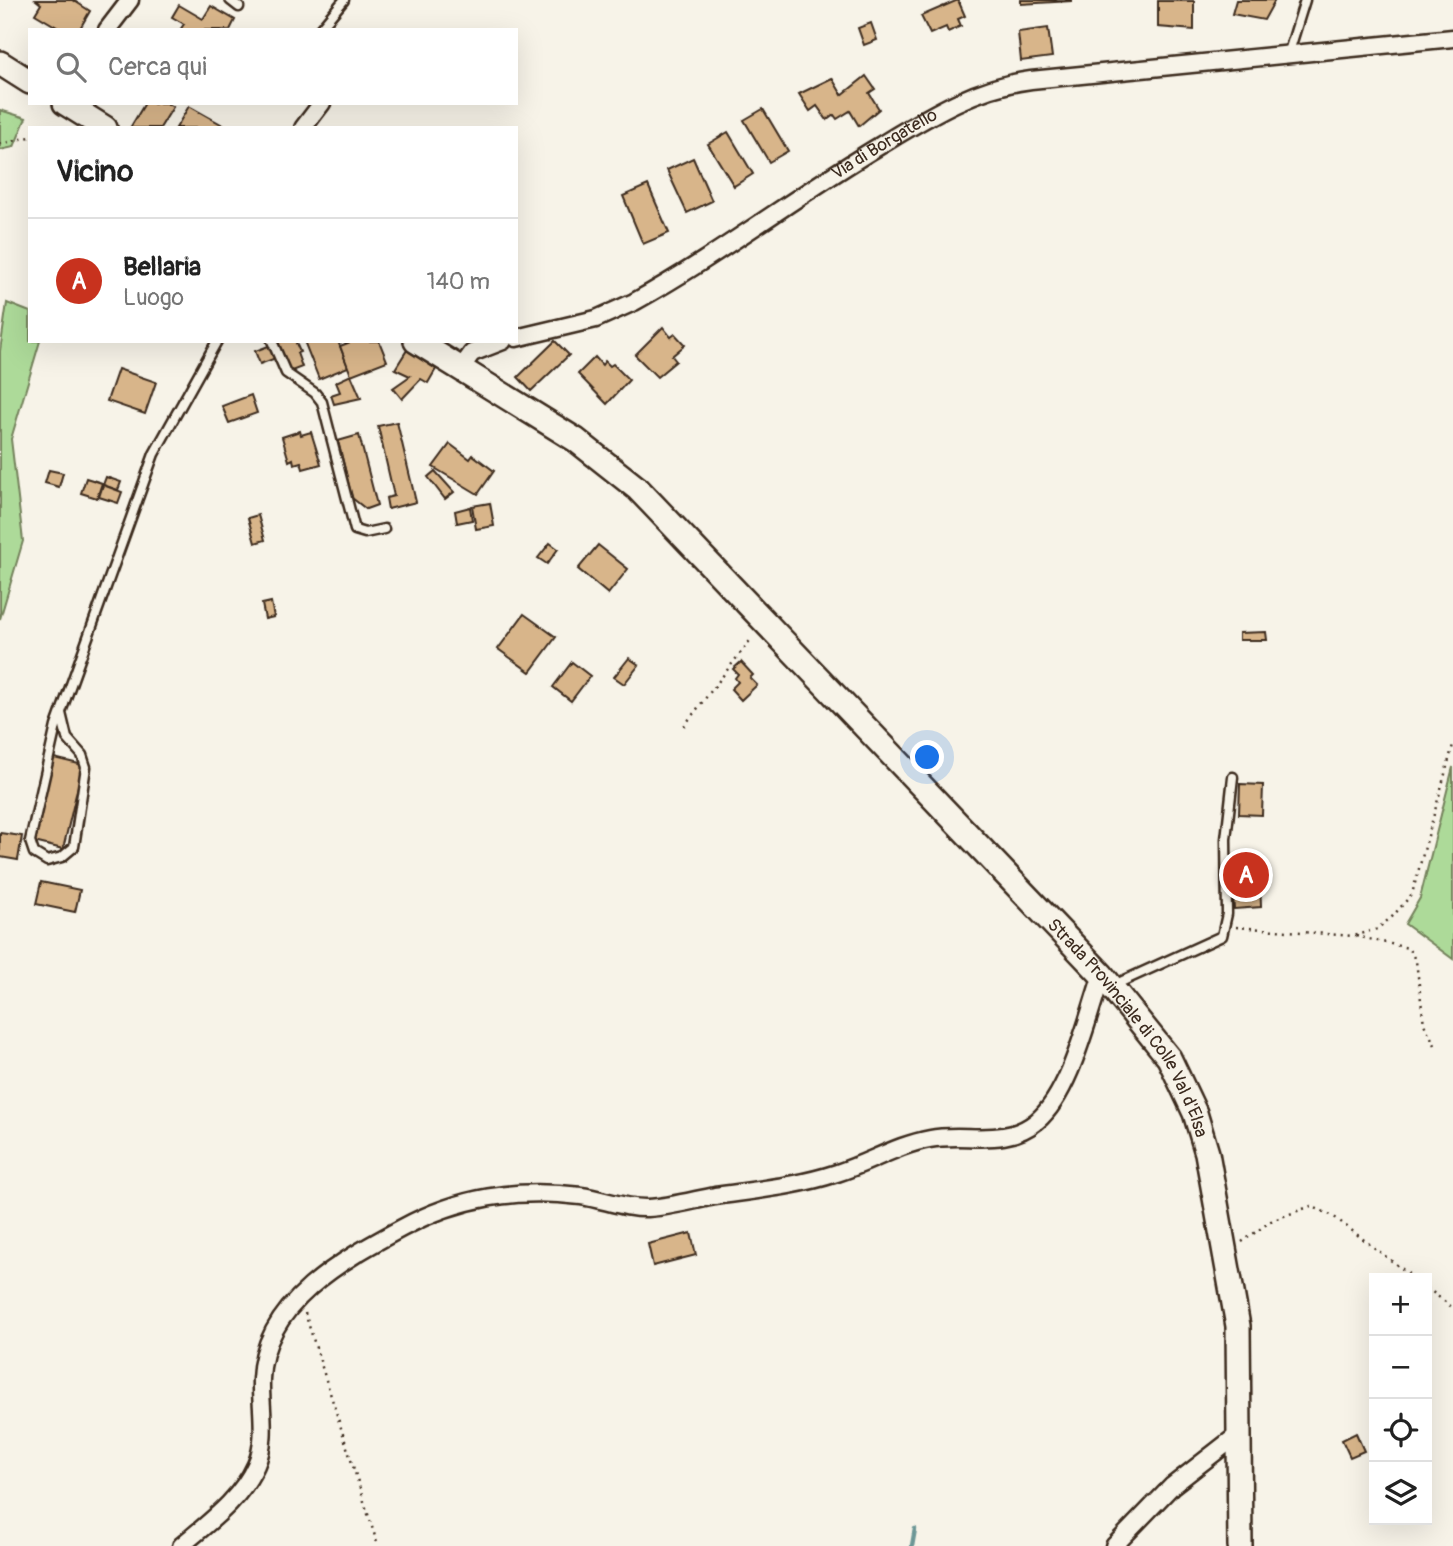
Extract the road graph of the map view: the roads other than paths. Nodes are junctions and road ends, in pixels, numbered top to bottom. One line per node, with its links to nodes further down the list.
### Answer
1 (131, 0): 6 (street)
2 (230, 0): 5 (lane)
3 (344, 0): 7 (lane)
4 (1305, 0): 9 (lane)
5 (239, 7)
6 (109, 28)
7 (321, 28)
8 (1453, 38): 9 (street, Via di Borgatello)
9 (1288, 55): 16 (street, Via di Borgatello)
10 (0, 63): 11 (main road)
11 (28, 81)
12 (68, 105): 14 (main road)
13 (320, 105): 15 (street)
14 (102, 126)
15 (305, 126)
16 (518, 338)
17 (216, 343): 23 (lane)
18 (273, 343): 22 (lane)
19 (419, 343): 21 (main road)
20 (498, 343): 21 (street)
21 (461, 368): 25 (main road, Strada Provinciale di Colle Val d'Elsa)
22 (384, 529)
23 (61, 713): 23 (lane)
24 (1233, 777): 25 (lane)
25 (1106, 981): 26 (main road, Strada Provinciale di Colle Val d'Elsa); 27 (street)
26 (1240, 1433): 28 (street); 29 (main road, Strada Provinciale di Colle Val d'Elsa)
27 (181, 1546)
28 (1114, 1546)
29 (1240, 1546)

